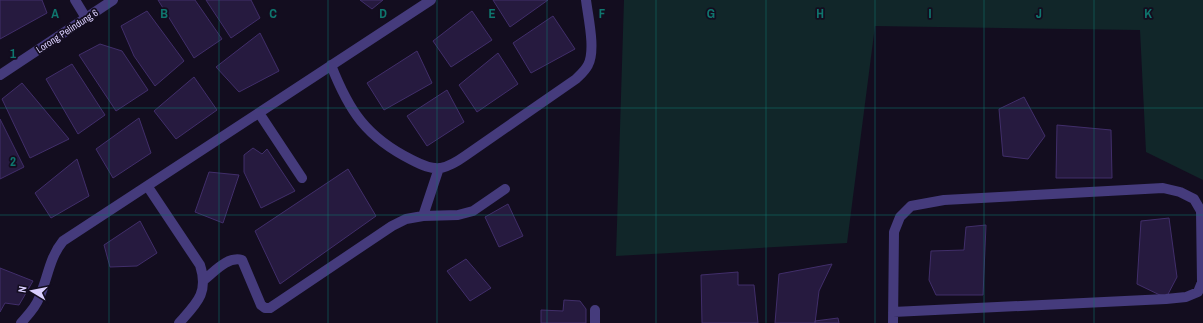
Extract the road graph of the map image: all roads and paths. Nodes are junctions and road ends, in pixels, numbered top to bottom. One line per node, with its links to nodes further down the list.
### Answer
1 (75, 0): 5 (street)
2 (113, 0): 5 (street, Lorong Pelindung 6)
3 (431, 0): 6 (street)
4 (586, 0): 9 (street)
5 (86, 18): 7 (street, Lorong Pelindung 6)
6 (331, 65): 8 (street); 9 (street)
7 (0, 75)
8 (259, 113): 10 (street); 11 (street)
9 (439, 168): 13 (street)
10 (302, 178)
11 (148, 187): 14 (street); 17 (street)
12 (505, 189): 13 (street)
13 (423, 216): 14 (street)
14 (205, 279): 18 (street)
15 (595, 310): 19 (street)
16 (893, 312): 16 (street); 20 (street)
17 (21, 323)
18 (179, 323)
19 (595, 323)
20 (893, 323)

